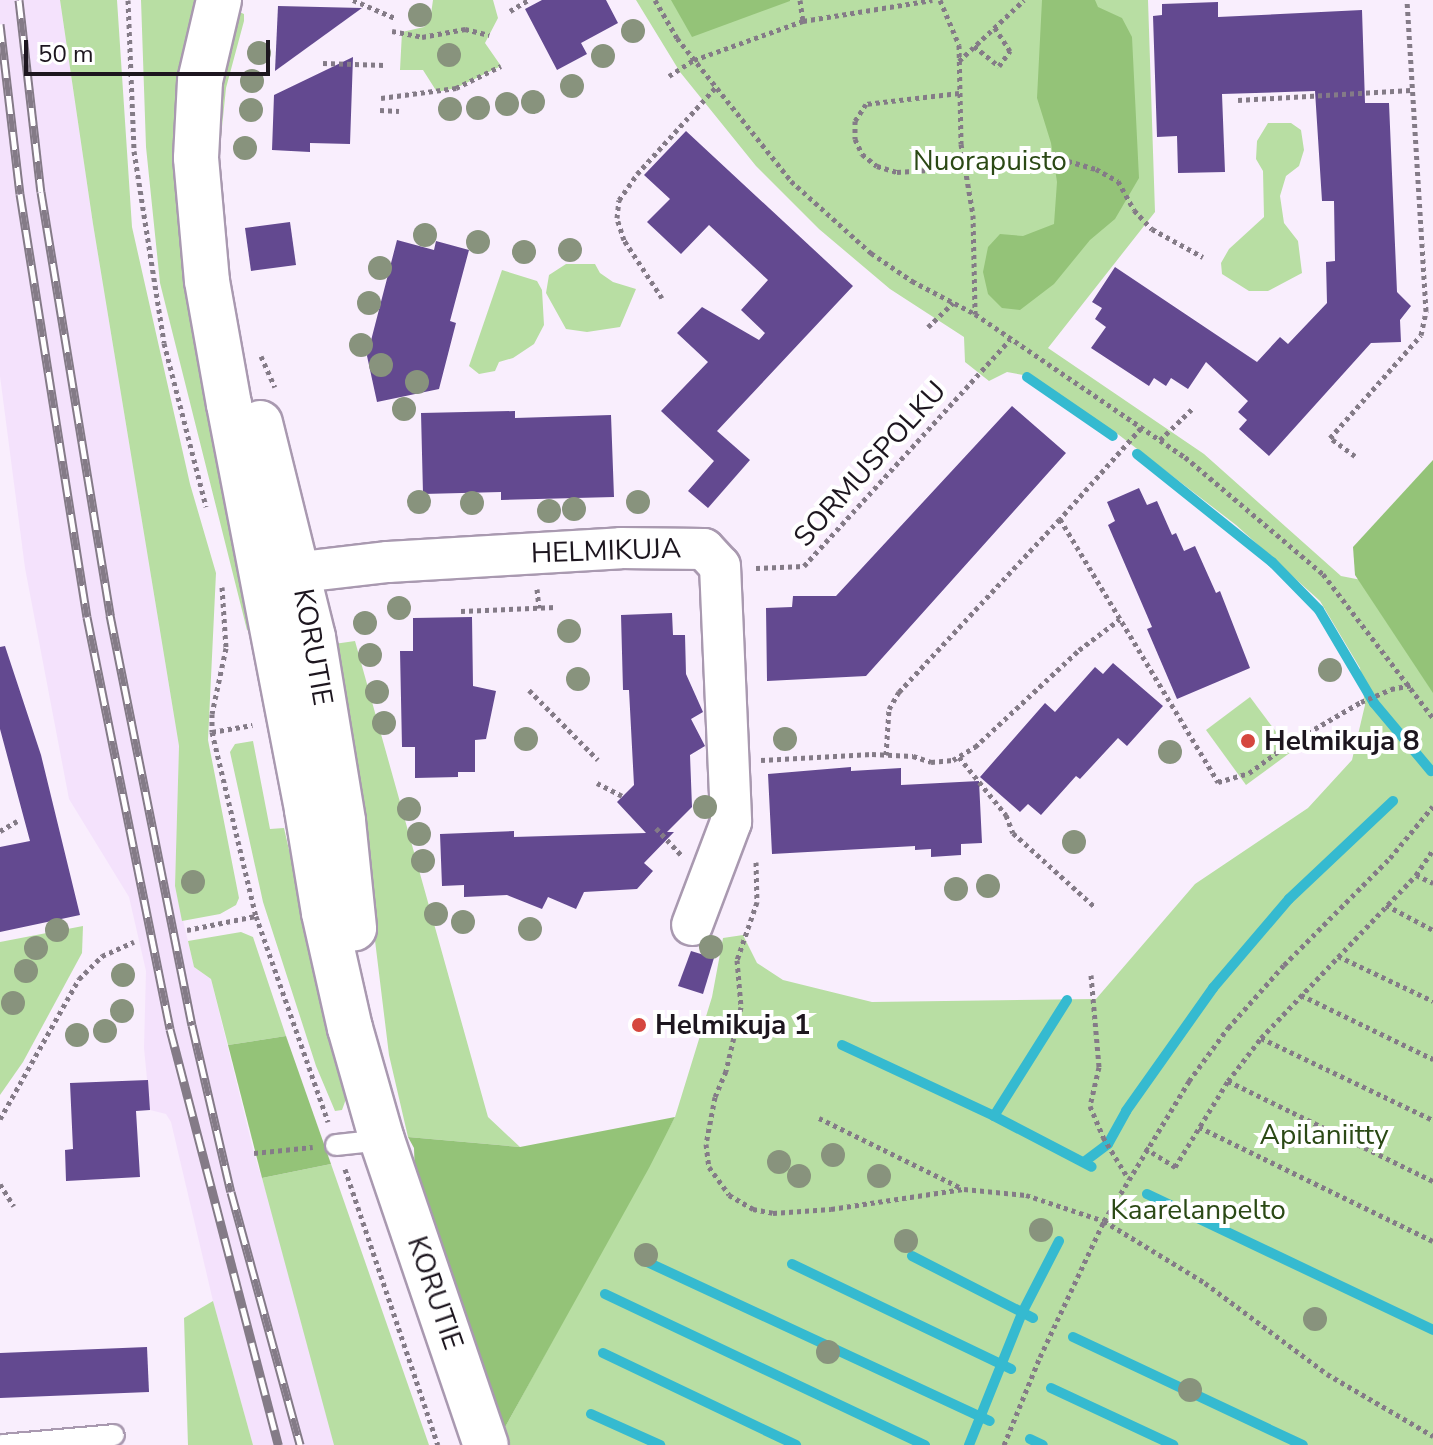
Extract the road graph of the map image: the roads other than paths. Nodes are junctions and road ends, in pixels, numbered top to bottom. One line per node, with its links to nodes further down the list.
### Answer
1 (219, 0): 2 (street, KORUTIE)
2 (261, 576): 3 (street, HELMIKUJA); 4 (street, KORUTIE)
3 (692, 925)
4 (382, 1140): 5 (lane); 8 (street, KORUTIE)
5 (336, 1145)
6 (114, 1435): 7 (lane)
7 (3, 1445)
8 (486, 1445)

